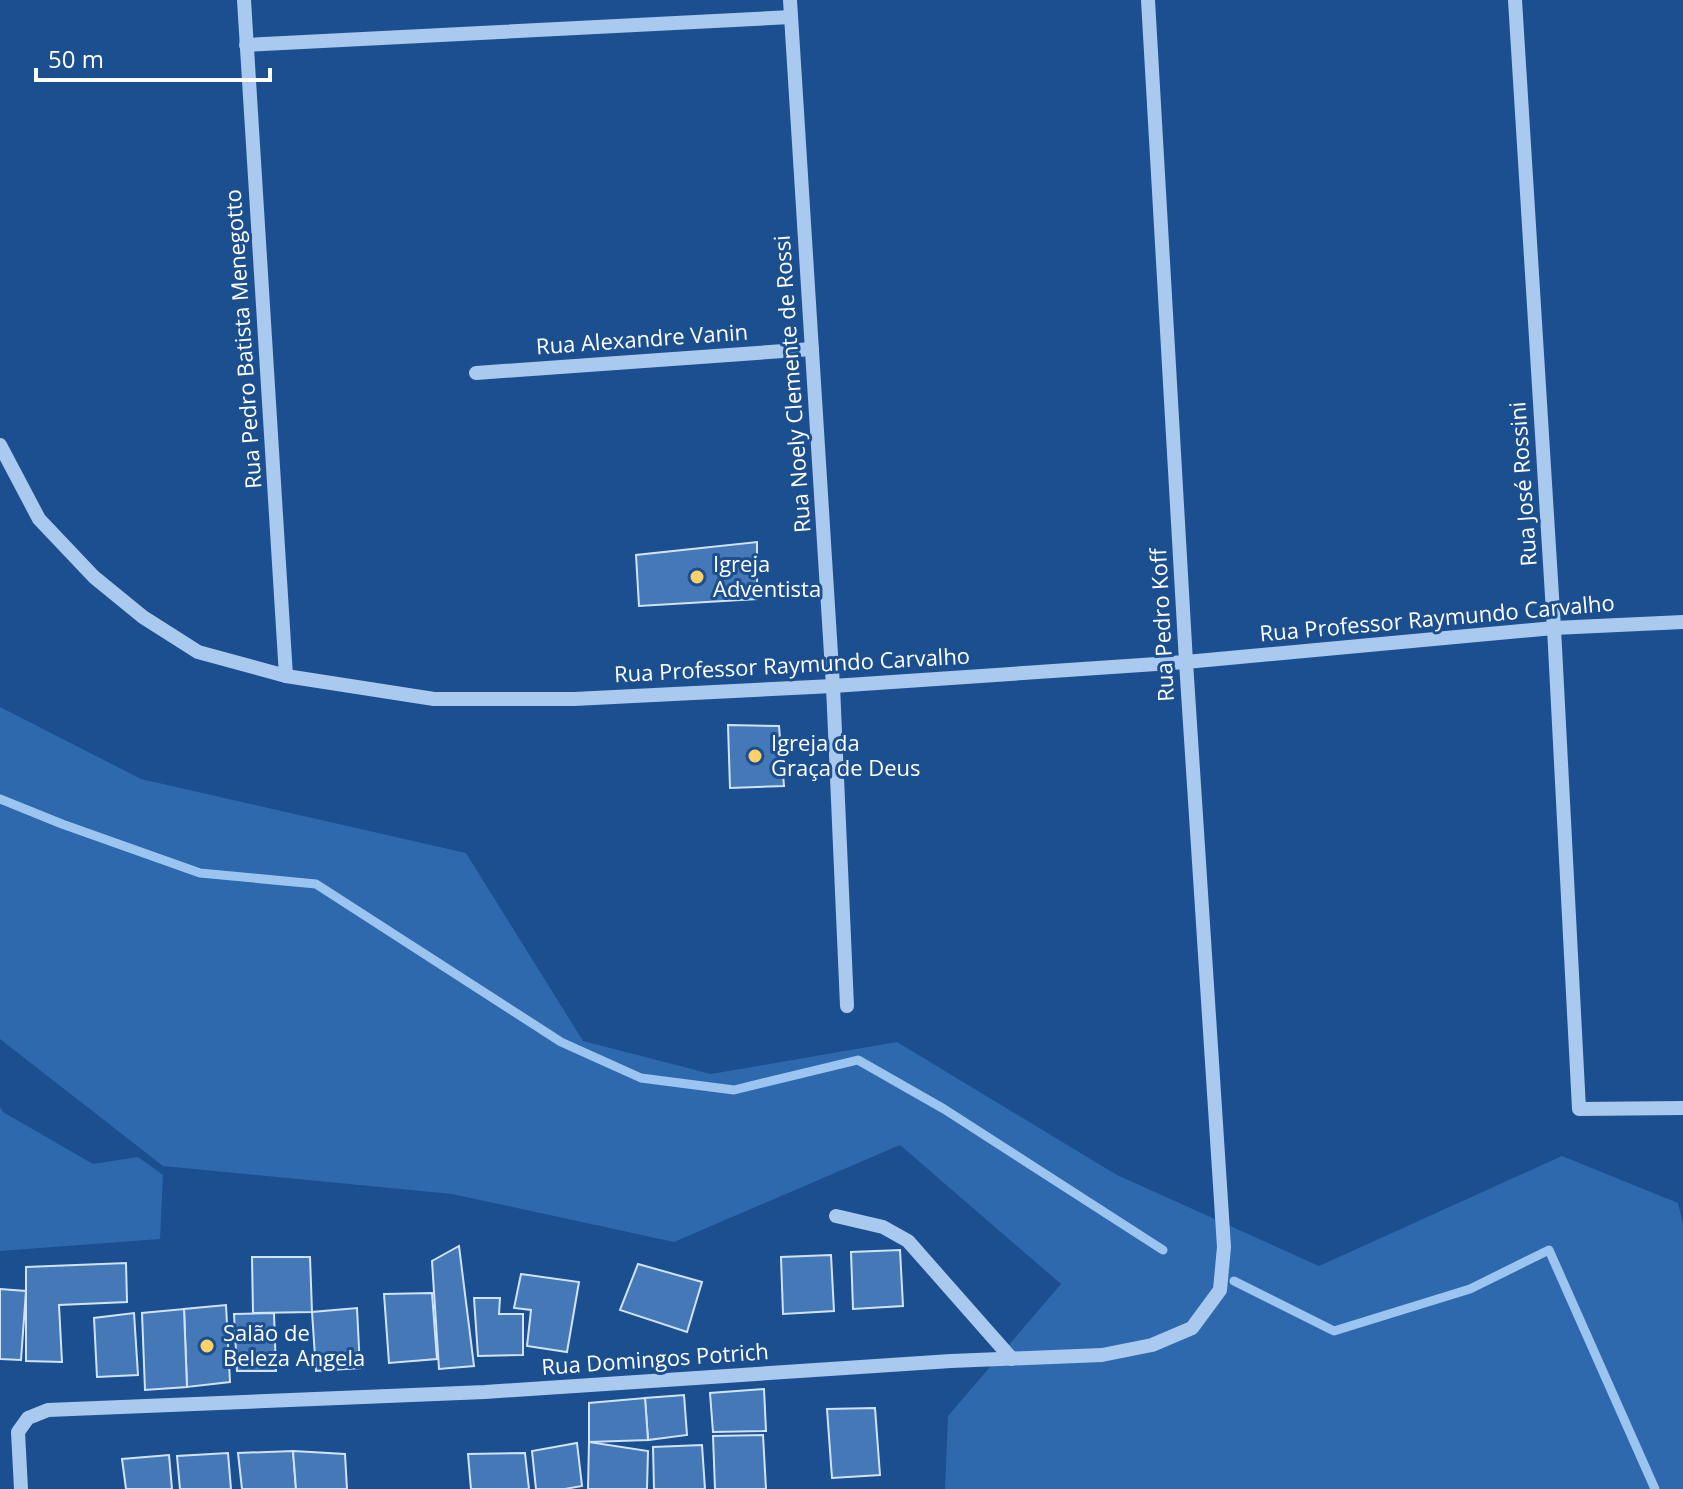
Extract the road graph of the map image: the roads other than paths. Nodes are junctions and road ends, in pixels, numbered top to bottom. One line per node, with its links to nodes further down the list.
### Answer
1 (244, 0): 6 (street, Rua Pedro Batista Menegotto)
2 (790, 0): 5 (street, Rua Noely Clemente de Rossi)
3 (1148, 0): 12 (street, Rua Pedro Koff)
4 (1515, 0): 11 (street, Rua José Rossini)
5 (791, 17): 6 (street); 7 (street, Rua Noely Clemente de Rossi)
6 (246, 45): 13 (street, Rua Pedro Batista Menegotto)
7 (812, 349): 8 (street, Rua Alexandre Vanin); 14 (street, Rua Noely Clemente de Rossi)
8 (476, 373)
9 (0, 445): 13 (street, Rua Professor Raymundo Carvalho)
10 (1683, 622): 11 (street, Rua Professor Raymundo Carvalho)
11 (1554, 628): 12 (street, Rua Professor Raymundo Carvalho); 16 (street, Rua José Rossini)
12 (1186, 662): 14 (street, Rua Professor Raymundo Carvalho); 18 (street, Rua Pedro Koff)
13 (286, 676): 14 (street, Rua Professor Raymundo Carvalho)
14 (833, 686): 15 (street, Rua Noely Clemente de Rossi)
15 (847, 1006)
16 (1683, 1108)
17 (836, 1216): 19 (street)
18 (1224, 1247): 19 (street, Rua Domingos Potrich)
19 (1012, 1359): 20 (street, Rua Domingos Potrich)
20 (21, 1489)

